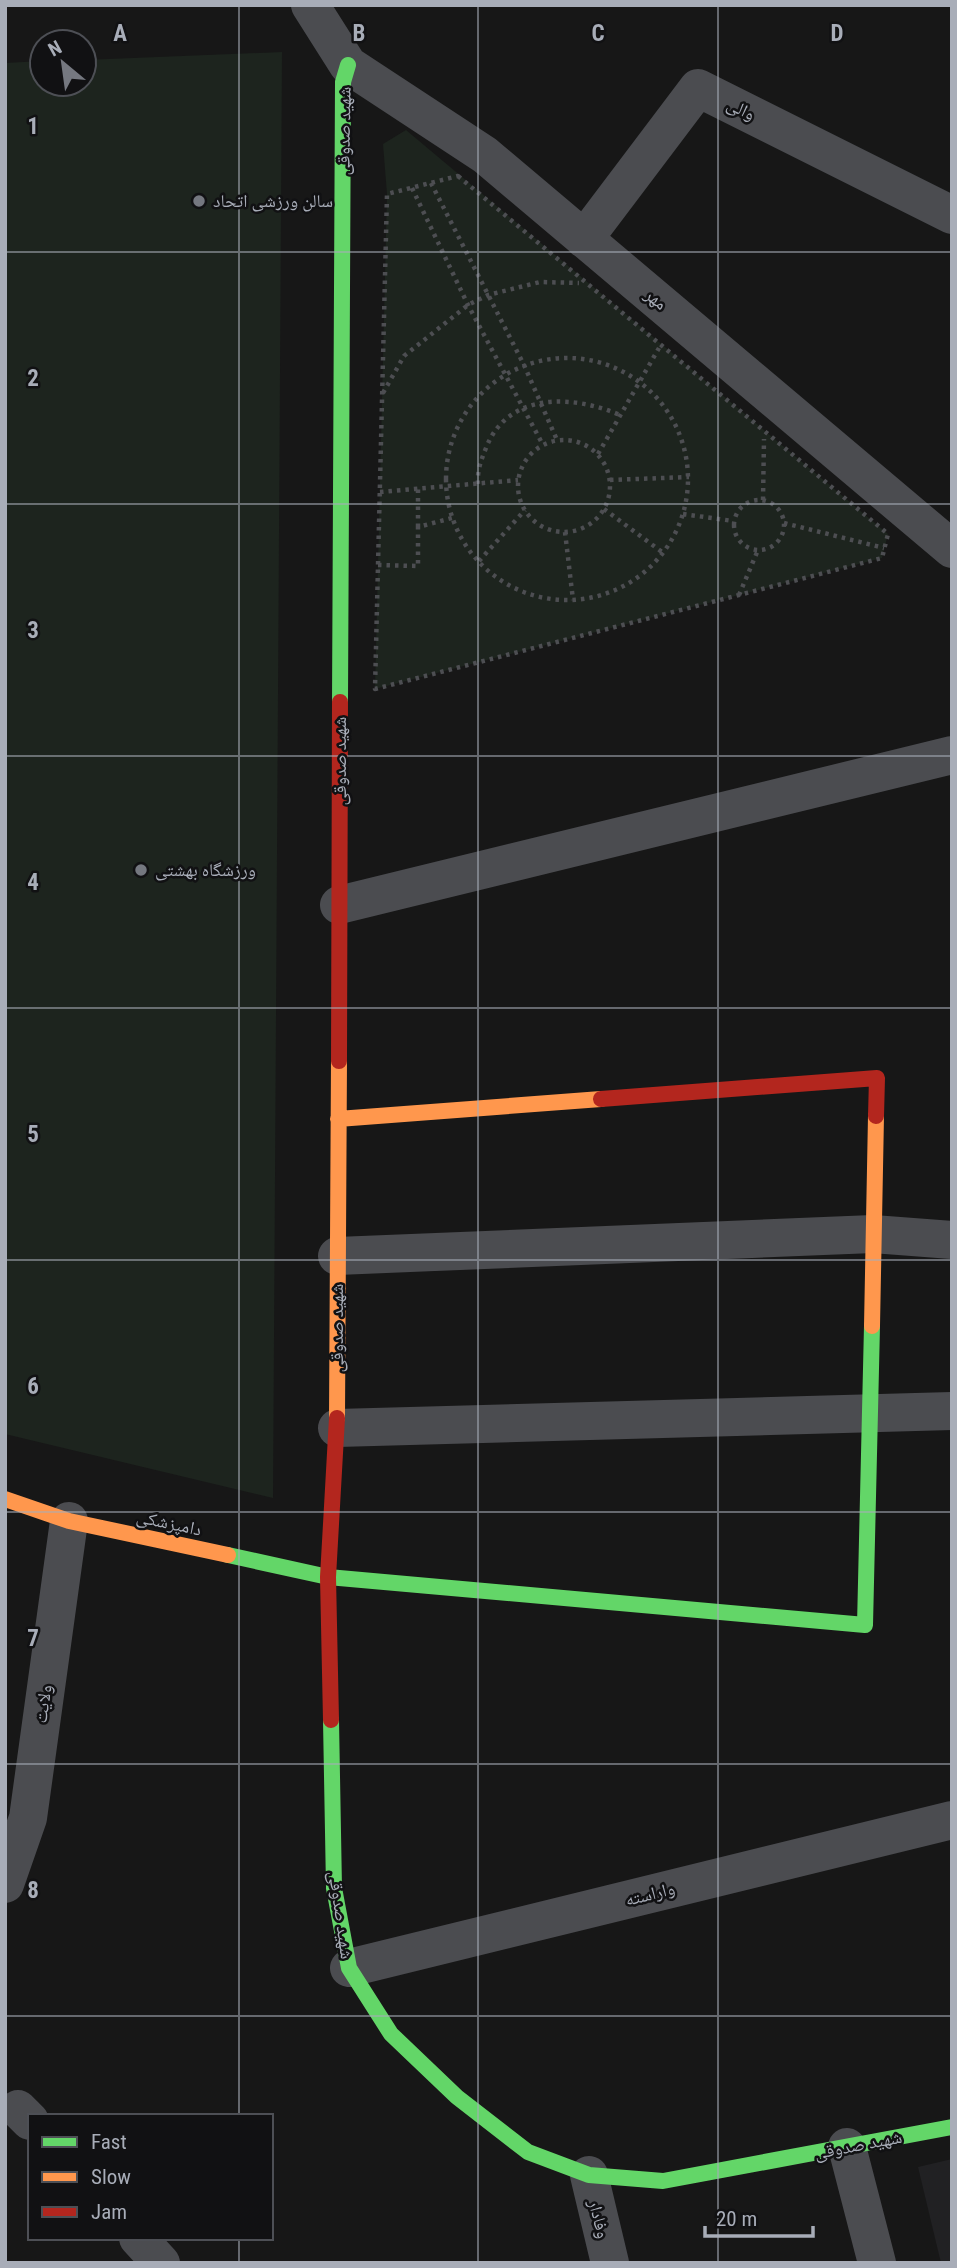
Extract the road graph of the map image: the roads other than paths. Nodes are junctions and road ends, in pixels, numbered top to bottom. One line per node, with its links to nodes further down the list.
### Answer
1 (310, 5): 2 (street, شهید صدوقی)
2 (348, 65): 4 (street, مهر); 7 (street, شهید صدوقی)
3 (952, 215): 4 (street, والی)
4 (584, 239): 5 (street, مهر)
5 (952, 549)
6 (952, 755): 7 (street)
7 (340, 905): 8 (street, شهید صدوقی)
8 (338, 1119): 9 (street); 11 (street, شهید صدوقی)
9 (873, 1234): 10 (street); 11 (street); 13 (street)
10 (952, 1240)
11 (337, 1256): 14 (street, شهید صدوقی)
12 (952, 1411): 13 (street)
13 (870, 1414): 14 (street); 17 (street, دامپزشکی)
14 (337, 1428): 17 (street, شهید صدوقی)
15 (5, 1499): 16 (street, دامپزشکی)
16 (69, 1521): 17 (street, دامپزشکی); 19 (street, ولایت)
17 (328, 1577): 20 (street, شهید صدوقی)
18 (952, 1820): 20 (street, واراسته)
19 (5, 1884)
20 (349, 1968): 23 (street, شهید صدوقی)
21 (952, 2127): 22 (street, شهید صدوقی)
22 (847, 2147): 23 (street, شهید صدوقی); 27 (street)
23 (589, 2175): 26 (street, وفادار)
24 (140, 2240): 25 (street)
25 (161, 2263)
26 (610, 2263)
27 (877, 2263)

